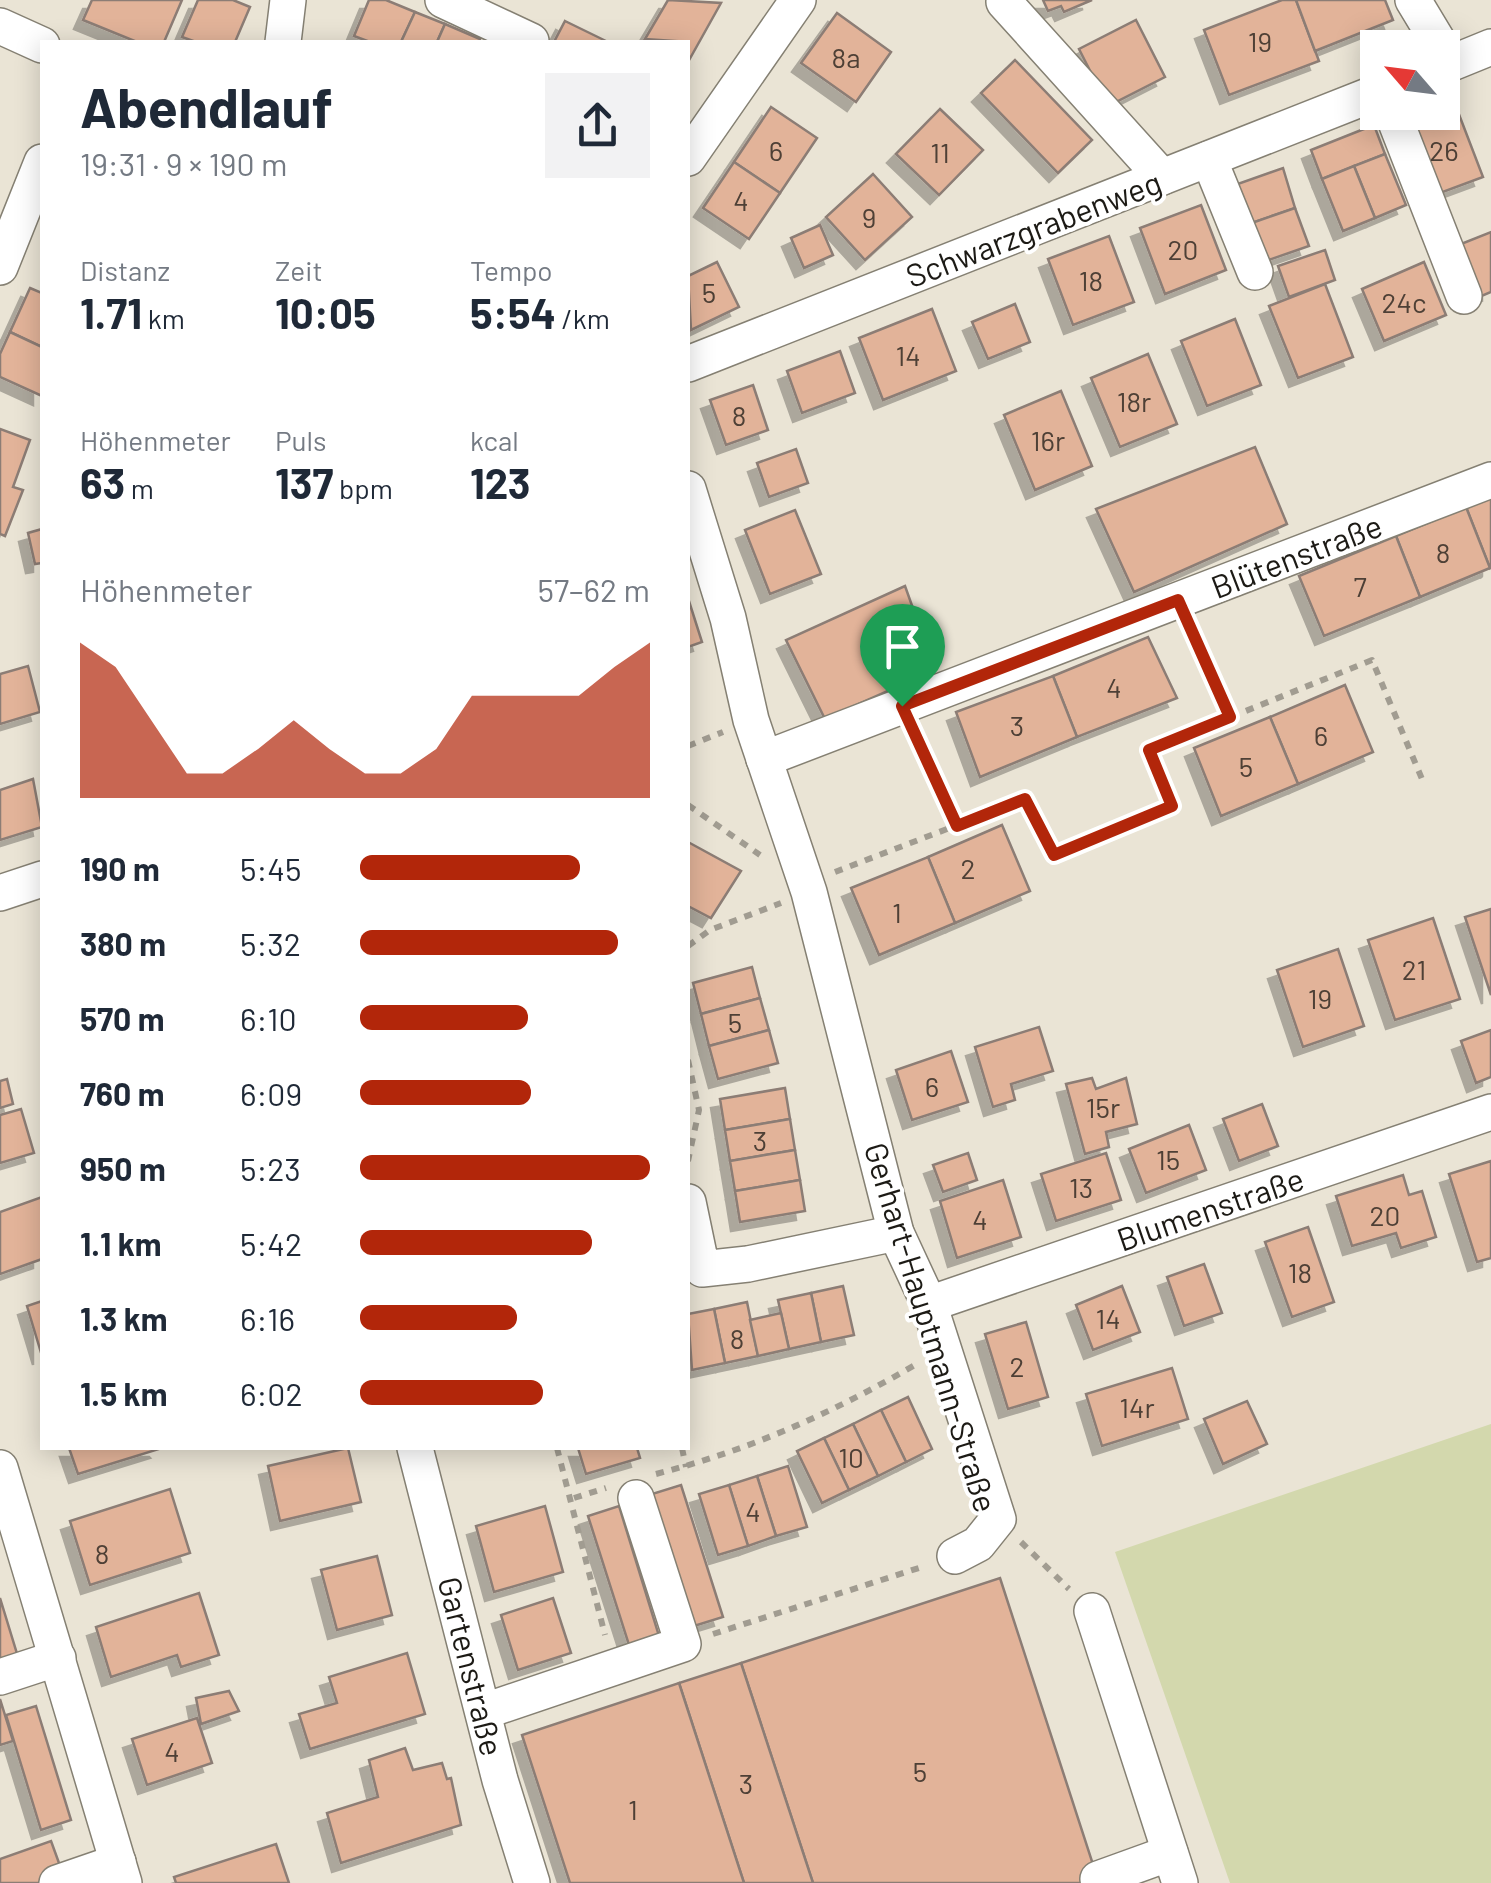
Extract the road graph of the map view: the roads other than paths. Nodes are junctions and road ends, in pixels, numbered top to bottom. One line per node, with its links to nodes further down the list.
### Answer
1 (288, 0): 8 (street)
2 (443, 0): 9 (street)
3 (798, 0): 15 (street)
4 (1413, 0): 7 (street)
5 (1004, 2): 18 (street)
6 (0, 26): 10 (street)
7 (1429, 30)
8 (283, 40)
9 (529, 40)
10 (40, 45)
11 (1491, 47): 12 (street)
12 (1460, 54)
13 (1360, 99): 16 (street, Schwarzgrabenweg)
14 (1399, 130): 21 (street)
15 (690, 155)
16 (1209, 158): 18 (street, Schwarzgrabenweg); 20 (street)
17 (40, 167): 19 (street)
18 (1162, 177): 22 (street, Schwarzgrabenweg)
19 (0, 267)
20 (1255, 272)
21 (1464, 296)
22 (690, 363)
23 (1491, 480): 25 (street, Blütenstraße)
24 (690, 495): 25 (street, Gerhart-Hauptmann-Straße)
25 (764, 758): 30 (street, Gerhart-Hauptmann-Straße)
26 (40, 880): 27 (street)
27 (0, 894)
28 (1491, 1112): 32 (street, Blumenstraße)
29 (690, 1221): 31 (street)
30 (896, 1232): 31 (street); 32 (street, Gerhart-Hauptmann-Straße)
31 (695, 1269)
32 (929, 1304): 36 (street, Gerhart-Hauptmann-Straße)
33 (416, 1450): 40 (street, Gartenstraße)
34 (0, 1471): 38 (street)
35 (632, 1487): 40 (street)
36 (955, 1556)
37 (1092, 1611): 41 (street)
38 (58, 1658): 39 (street); 42 (street)
39 (0, 1677)
40 (485, 1710): 45 (street, Gartenstraße)
41 (1175, 1868): 43 (street)
42 (121, 1872): 44 (street)
43 (1098, 1879)
44 (58, 1883)
45 (532, 1883)

